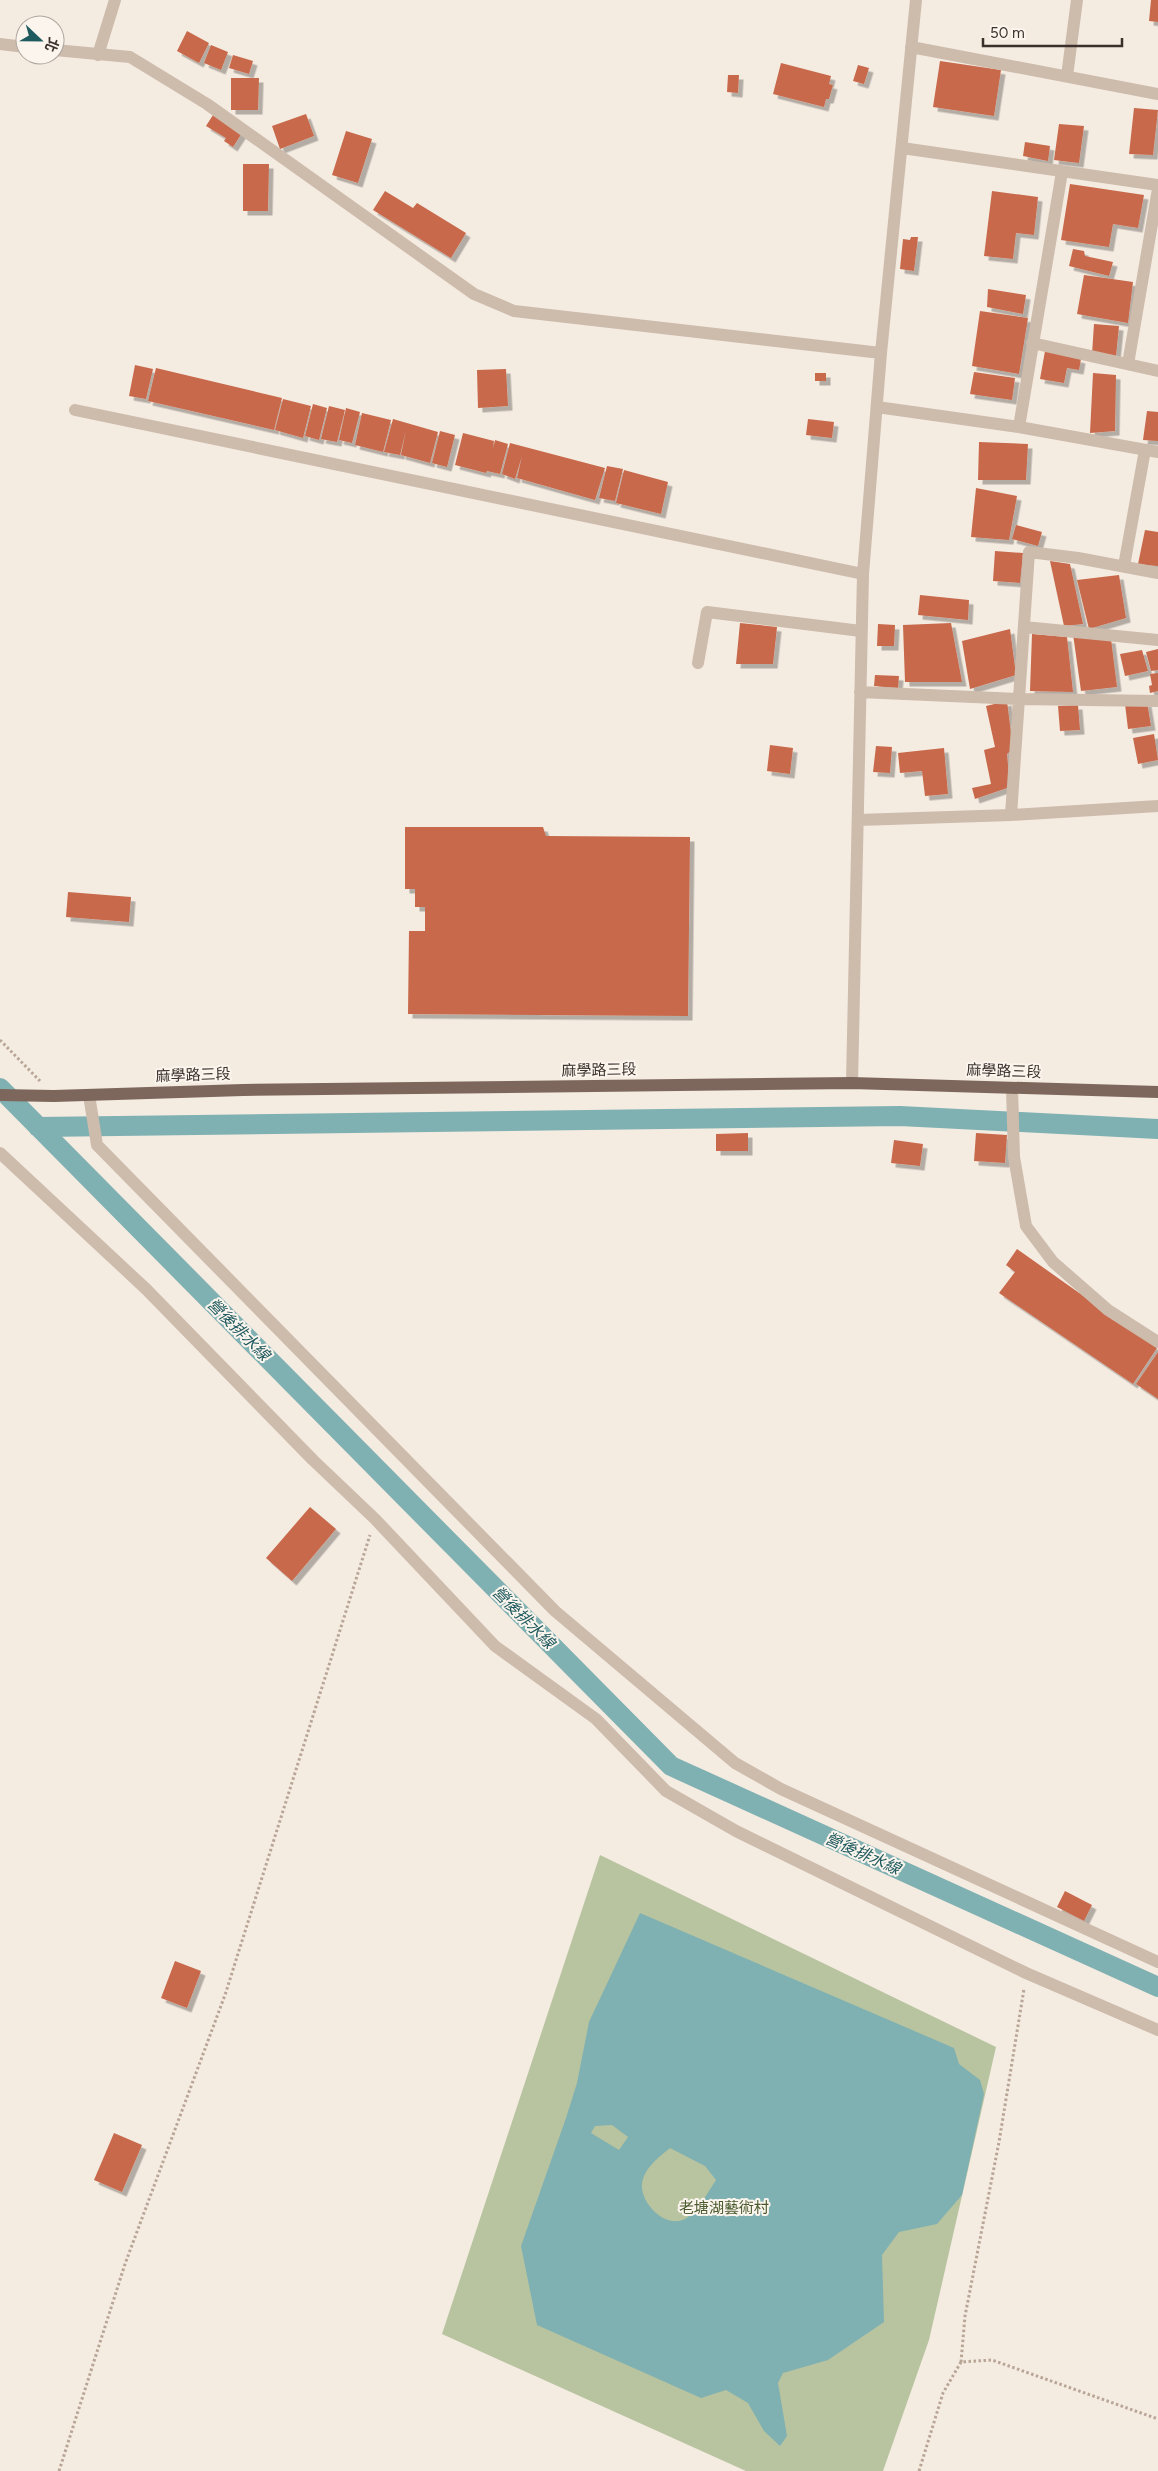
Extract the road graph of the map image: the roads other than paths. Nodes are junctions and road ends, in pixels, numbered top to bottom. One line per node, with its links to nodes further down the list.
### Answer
1 (115, 0): 8 (street)
2 (916, 0): 6 (street)
3 (1077, 0): 9 (street)
4 (0, 44): 5 (street)
5 (15, 46)
6 (911, 47): 9 (street); 11 (street)
7 (65, 51): 8 (street)
8 (98, 55): 15 (street)
9 (1066, 76): 10 (street)
10 (1158, 94)
11 (902, 148): 12 (street); 15 (street)
12 (1062, 172): 13 (street); 14 (street)
13 (1158, 187): 16 (street)
14 (1032, 344): 16 (street); 20 (street)
15 (881, 353): 18 (street)
16 (1128, 364): 17 (street)
17 (1158, 371)
18 (876, 408): 20 (street); 24 (street)
19 (75, 410): 24 (street)
20 (1019, 426): 21 (street)
21 (1152, 451): 22 (street)
22 (1124, 566): 23 (street); 25 (street)
23 (1158, 573)
24 (863, 574): 26 (street)
25 (1024, 627): 27 (street); 30 (street)
26 (860, 631): 28 (street); 29 (street)
27 (1158, 640)
28 (698, 663)
29 (860, 692): 30 (street); 34 (street)
30 (1019, 699): 31 (street); 33 (street)
31 (1158, 702)
32 (1158, 806): 33 (street)
33 (1012, 815): 34 (street)
34 (858, 820): 35 (street)
35 (852, 1083): 36 (main road, 麻學路三段); 39 (main road, 麻學路三段)
36 (1012, 1088): 37 (main road, 麻學路三段); 41 (street)
37 (1158, 1092)
38 (0, 1095): 39 (main road, 麻學路三段)
39 (89, 1095): 42 (street)
40 (0, 1153): 43 (street)
41 (1158, 1342)
42 (1158, 1962)
43 (1158, 2030)

